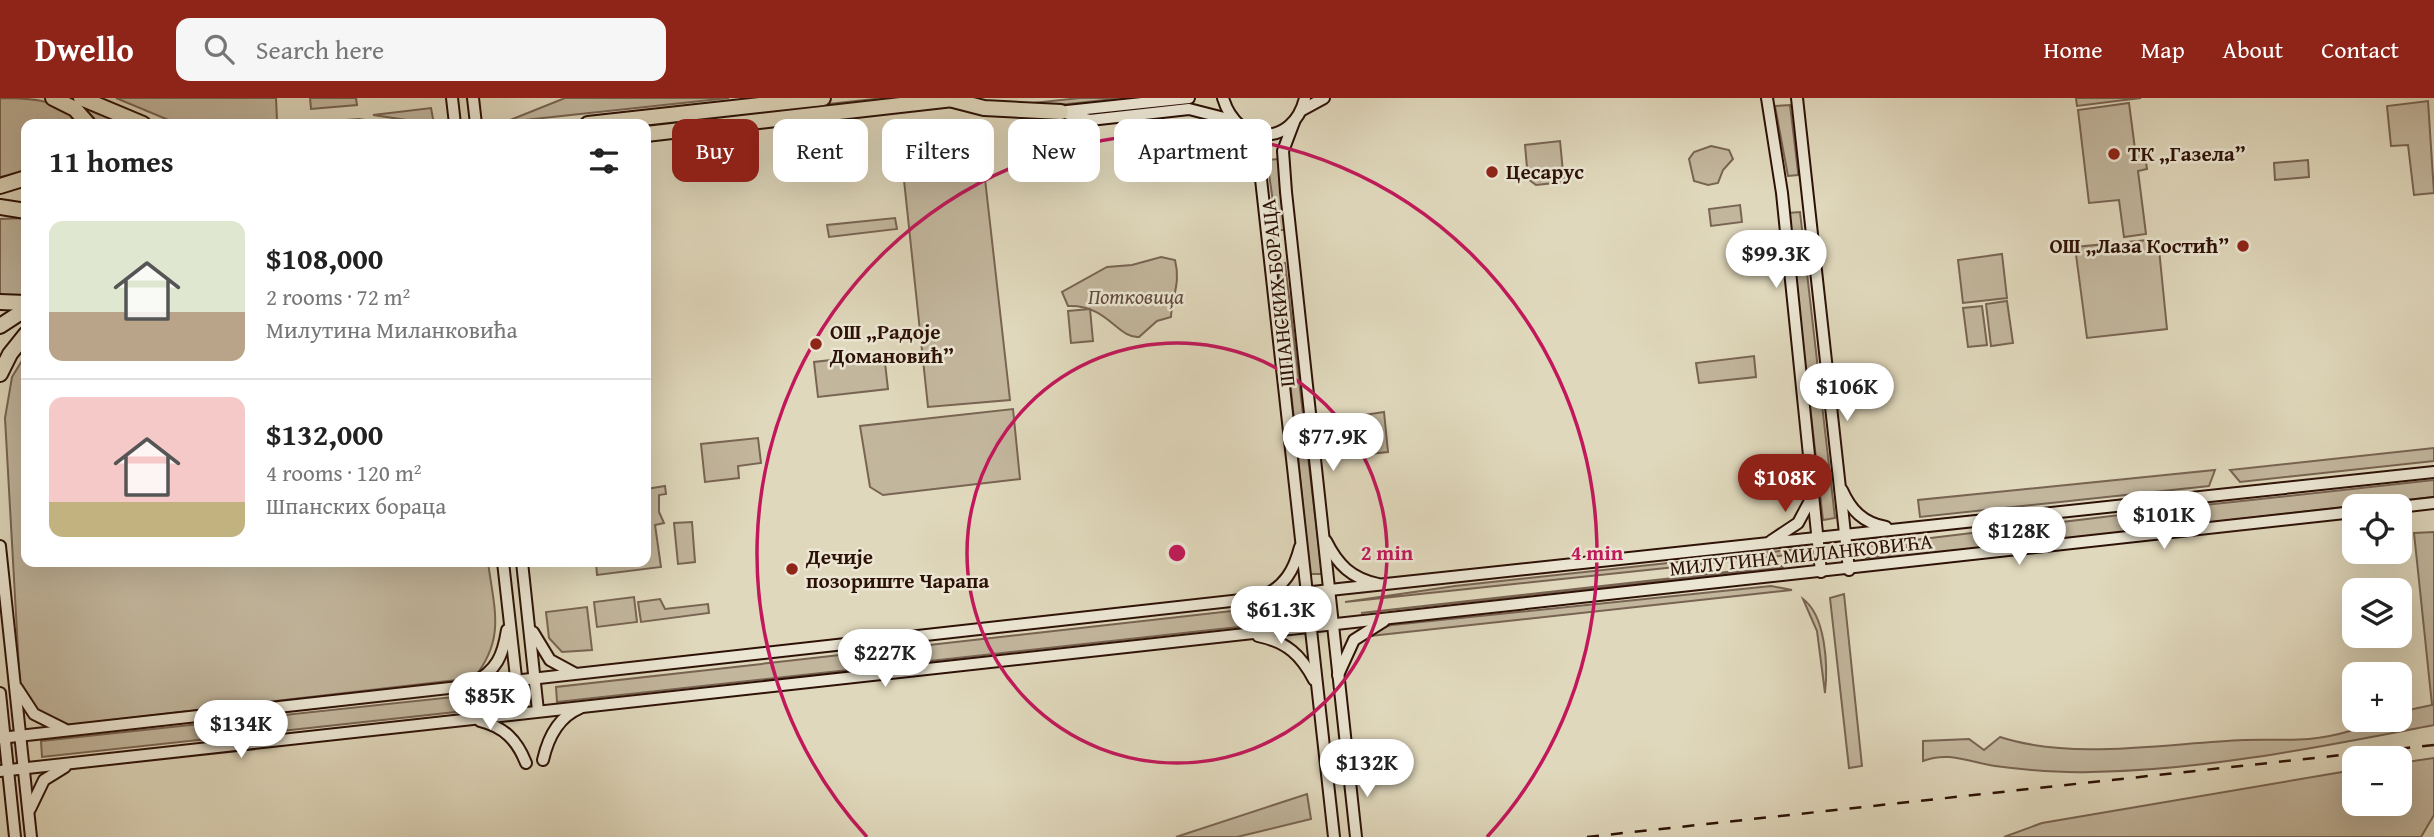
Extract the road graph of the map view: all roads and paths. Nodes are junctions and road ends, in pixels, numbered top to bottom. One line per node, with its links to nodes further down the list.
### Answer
1 (53, 98): 14 (highway)
2 (81, 98): 15 (highway)
3 (823, 98): 18 (highway)
4 (1223, 98): 20 (street, ШПАНСКИХ БОРАЦА)
5 (1324, 98): 12 (street)
6 (473, 99): 17 (street)
7 (957, 99): 13 (highway); 22 (highway)
8 (1797, 99): 40 (street)
9 (452, 100): 16 (street)
10 (1768, 101): 41 (street)
11 (1189, 104): 13 (street); 19 (street)
12 (1304, 104): 21 (street, ШПАНСКИХ БОРАЦА)
13 (1061, 112)
14 (84, 119)
15 (131, 119)
16 (454, 119)
17 (475, 119)
18 (633, 119)
19 (1224, 119)
20 (1234, 119)
21 (1294, 122): 23 (street); 47 (street, ШПАНСКИХ БОРАЦА)
22 (651, 133)
23 (1272, 133)
24 (21, 180): 27 (highway)
25 (1261, 182): 48 (street, ШПАНСКИХ БОРАЦА)
26 (21, 185): 27 (highway)
27 (0, 187)
28 (21, 202): 29 (highway)
29 (0, 206): 30 (highway)
30 (21, 210)
31 (0, 302): 32 (highway)
32 (21, 303)
33 (21, 312): 34 (highway)
34 (0, 326)
35 (21, 335): 37 (highway)
36 (21, 340): 38 (highway)
37 (0, 344)
38 (0, 374)
39 (2434, 472): 45 (street, МИЛУТИНА МИЛАНКОВИЋА)
40 (1838, 482): 45 (street); 46 (street)
41 (1814, 491): 49 (street); 50 (street)
42 (2434, 503): 43 (street)
43 (2412, 506)
44 (2342, 513): 54 (street, МИЛУТИНА МИЛАНКОВИЋА)
45 (1906, 529): 46 (street, МИЛУТИНА МИЛАНКОВИЋА)
46 (1843, 534): 49 (street, МИЛУТИНА МИЛАНКОВИЋА); 54 (street)
47 (1323, 535): 56 (street); 57 (street, ШПАНСКИХ БОРАЦА)
48 (1301, 537): 58 (street, ШПАНСКИХ БОРАЦА); 59 (street)
49 (1817, 538): 50 (street, МИЛУТИНА МИЛАНКОВИЋА); 55 (street)
50 (1766, 544): 56 (street, МИЛУТИНА МИЛАНКОВИЋА)
51 (0, 546): 70 (street)
52 (504, 567): 61 (street)
53 (522, 567): 60 (street)
54 (1849, 570): 55 (street, МИЛУТИНА МИЛАНКОВИЋА)
55 (1821, 572): 62 (street, МИЛУТИНА МИЛАНКОВИЋА)
56 (1384, 585): 57 (street, МИЛУТИНА МИЛАНКОВИЋА)
57 (1328, 591): 58 (street, МИЛУТИНА МИЛАНКОВИЋА); 63 (street, ШПАНСКИХ БОРАЦА)
58 (1307, 593): 59 (street, МИЛУТИНА МИЛАНКОВИЋА); 64 (street, ШПАНСКИХ БОРАЦА)
59 (1254, 599): 66 (street, МИЛУТИНА МИЛАНКОВИЋА)
60 (527, 613): 66 (street); 67 (street)
61 (509, 617): 68 (street); 71 (street)
62 (1393, 617): 63 (street, МИЛУТИНА МИЛАНКОВИЋА); 69 (street)
63 (1331, 624): 64 (street, МИЛУТИНА МИЛАНКОВИЋА); 69 (street, ШПАНСКИХ БОРАЦА)
64 (1310, 626): 65 (street, МИЛУТИНА МИЛАНКОВИЋА); 72 (street, ШПАНСКИХ БОРАЦА)
65 (1248, 634): 72 (street); 74 (street, МИЛУТИНА МИЛАНКОВИЋА)
66 (577, 674): 67 (street, МИЛУТИНА МИЛАНКОВИЋА)
67 (534, 678): 68 (street, МИЛУТИНА МИЛАНКОВИЋА); 75 (street)
68 (517, 680): 71 (street, МИЛУТИНА МИЛАНКОВИЋА); 76 (street)
69 (1337, 681): 92 (street, ШПАНСКИХ БОРАЦА)
70 (15, 684): 78 (street); 79 (street)
71 (466, 685): 78 (street, МИЛУТИНА МИЛАНКОВИЋА)
72 (1317, 685): 91 (street, ШПАНСКИХ БОРАЦА)
73 (0, 693): 80 (street)
74 (584, 706): 75 (street, МИЛУТИНА МИЛАНКОВИЋА); 81 (street)
75 (538, 711): 76 (street, МИЛУТИНА МИЛАНКОВИЋА)
76 (520, 713): 77 (street, МИЛУТИНА МИЛАНКОВИЋА)
77 (471, 719): 82 (street, МИЛУТИНА МИЛАНКОВИЋА); 83 (street)
78 (67, 730): 79 (street, МИЛУТИНА МИЛАНКОВИЋА)
79 (22, 735): 80 (street, МИЛУТИНА МИЛАНКОВИЋА); 84 (street)
80 (2, 738): 85 (street)
81 (543, 760)
82 (74, 762): 84 (street, МИЛУТИНА МИЛАНКОВИЋА); 87 (street)
83 (526, 763)
84 (25, 768): 85 (street, МИЛУТИНА МИЛАНКОВИЋА); 87 (street)
85 (4, 770): 88 (street)
86 (0, 797): 88 (street)
87 (29, 813): 90 (street)
88 (12, 816): 89 (street)
89 (15, 837)
90 (31, 837)
91 (1334, 837)
92 (1356, 837)

